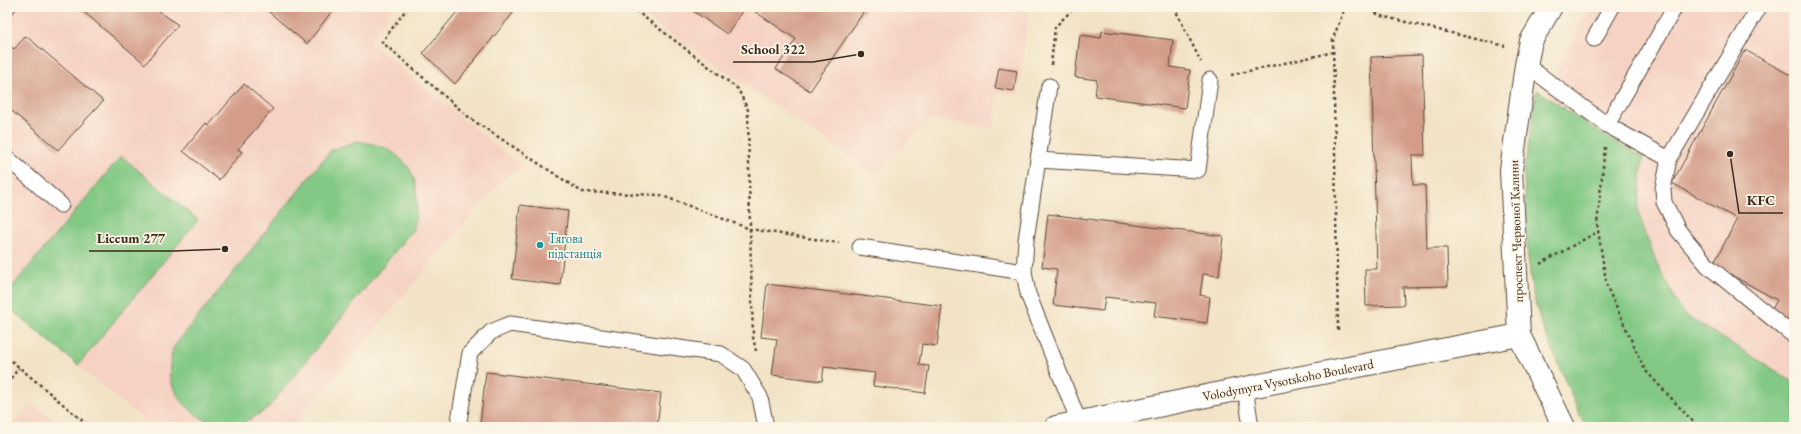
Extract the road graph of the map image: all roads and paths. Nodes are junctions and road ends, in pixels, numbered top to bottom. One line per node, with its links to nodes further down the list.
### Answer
1 (408, 7): 22 (path)
2 (631, 7): 22 (path)
3 (1075, 7): 16 (path)
4 (1174, 7): 15 (path)
5 (1345, 7): 13 (path)
6 (1365, 7): 12 (path)
7 (1551, 7): 14 (street, проспект Червоної Калини)
8 (1612, 7): 11 (lane)
9 (1675, 7): 17 (lane)
10 (1759, 7): 19 (lane)
11 (1594, 39)
12 (1508, 47)
13 (1334, 52): 15 (path); 27 (path)
14 (1526, 65): 17 (lane); 28 (street, проспект Червоної Калини)
15 (1210, 80): 20 (lane)
16 (1049, 86): 20 (lane)
17 (1607, 125): 19 (lane); 23 (path)
18 (7, 158): 21 (lane)
19 (1669, 159): 29 (lane)
20 (1038, 160): 26 (lane)
21 (61, 205)
22 (750, 229): 24 (path); 30 (path)
23 (1599, 232): 25 (path); 42 (path)
24 (860, 247): 26 (lane)
25 (1537, 266)
26 (1024, 272): 35 (lane)
27 (1338, 330)
28 (1519, 335): 34 (street, Volodymyra Vysotskoho Boulevard); 41 (street, проспект Червоної Калини)
29 (1794, 336)
30 (756, 352)
31 (7, 358): 32 (path)
32 (19, 368): 33 (path); 36 (path)
33 (7, 383)
34 (1244, 388): 35 (street, Volodymyra Vysotskoho Boulevard); 40 (lane)
35 (1079, 422): 39 (street, Volodymyra Vysotskoho Boulevard)
36 (90, 427)
37 (458, 427): 38 (lane)
38 (766, 427)
39 (1056, 427)
40 (1251, 427)
41 (1564, 427)
42 (1698, 427)

